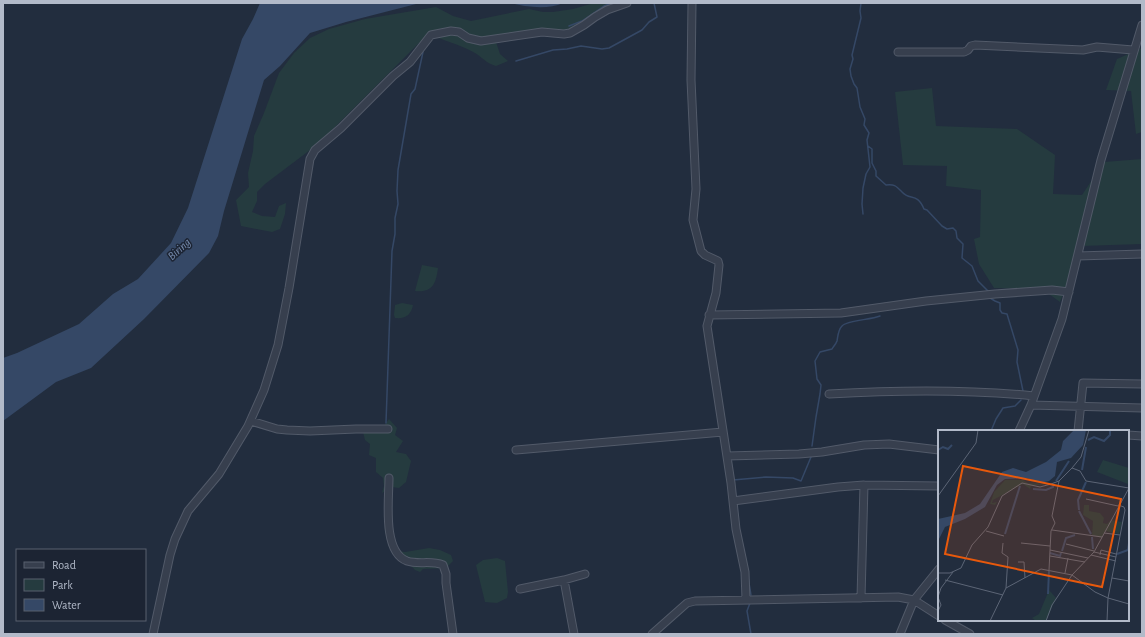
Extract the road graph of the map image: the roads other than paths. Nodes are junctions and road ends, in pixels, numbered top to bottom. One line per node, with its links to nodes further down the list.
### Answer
1 (627, 3): 16 (street)
2 (692, 3): 9 (street)
3 (1142, 25): 4 (street)
4 (1137, 46): 5 (street); 7 (street)
5 (898, 52)
6 (1142, 254): 7 (street)
7 (1078, 256): 8 (street)
8 (1068, 292): 9 (street); 12 (street)
9 (709, 315): 20 (street)
10 (1142, 384): 14 (street)
11 (829, 394): 12 (street)
12 (1034, 396): 13 (street)
13 (1031, 405): 14 (street); 18 (street)
14 (1081, 406): 15 (street); 19 (street)
15 (1142, 408)
16 (251, 421): 17 (street); 39 (street)
17 (388, 429)
18 (1019, 430)
19 (1078, 430)
20 (723, 432): 23 (street); 25 (street)
21 (1129, 435): 22 (street)
22 (1142, 436)
23 (516, 450)
24 (938, 450): 25 (street)
25 (727, 456): 29 (street)
26 (389, 478): 40 (street)
27 (864, 485): 28 (street); 29 (street); 34 (street)
28 (938, 486)
29 (733, 501): 35 (street)
30 (938, 570): 36 (street)
31 (585, 574): 32 (street)
32 (564, 580): 33 (street); 41 (street)
33 (520, 589)
34 (861, 598): 35 (street); 36 (street)
35 (746, 600): 42 (street)
36 (914, 600): 37 (street); 43 (street)
37 (938, 615)
38 (948, 621): 44 (street)
39 (153, 634)
40 (453, 634)
41 (574, 634)
42 (652, 634)
43 (900, 634)
44 (970, 634)

